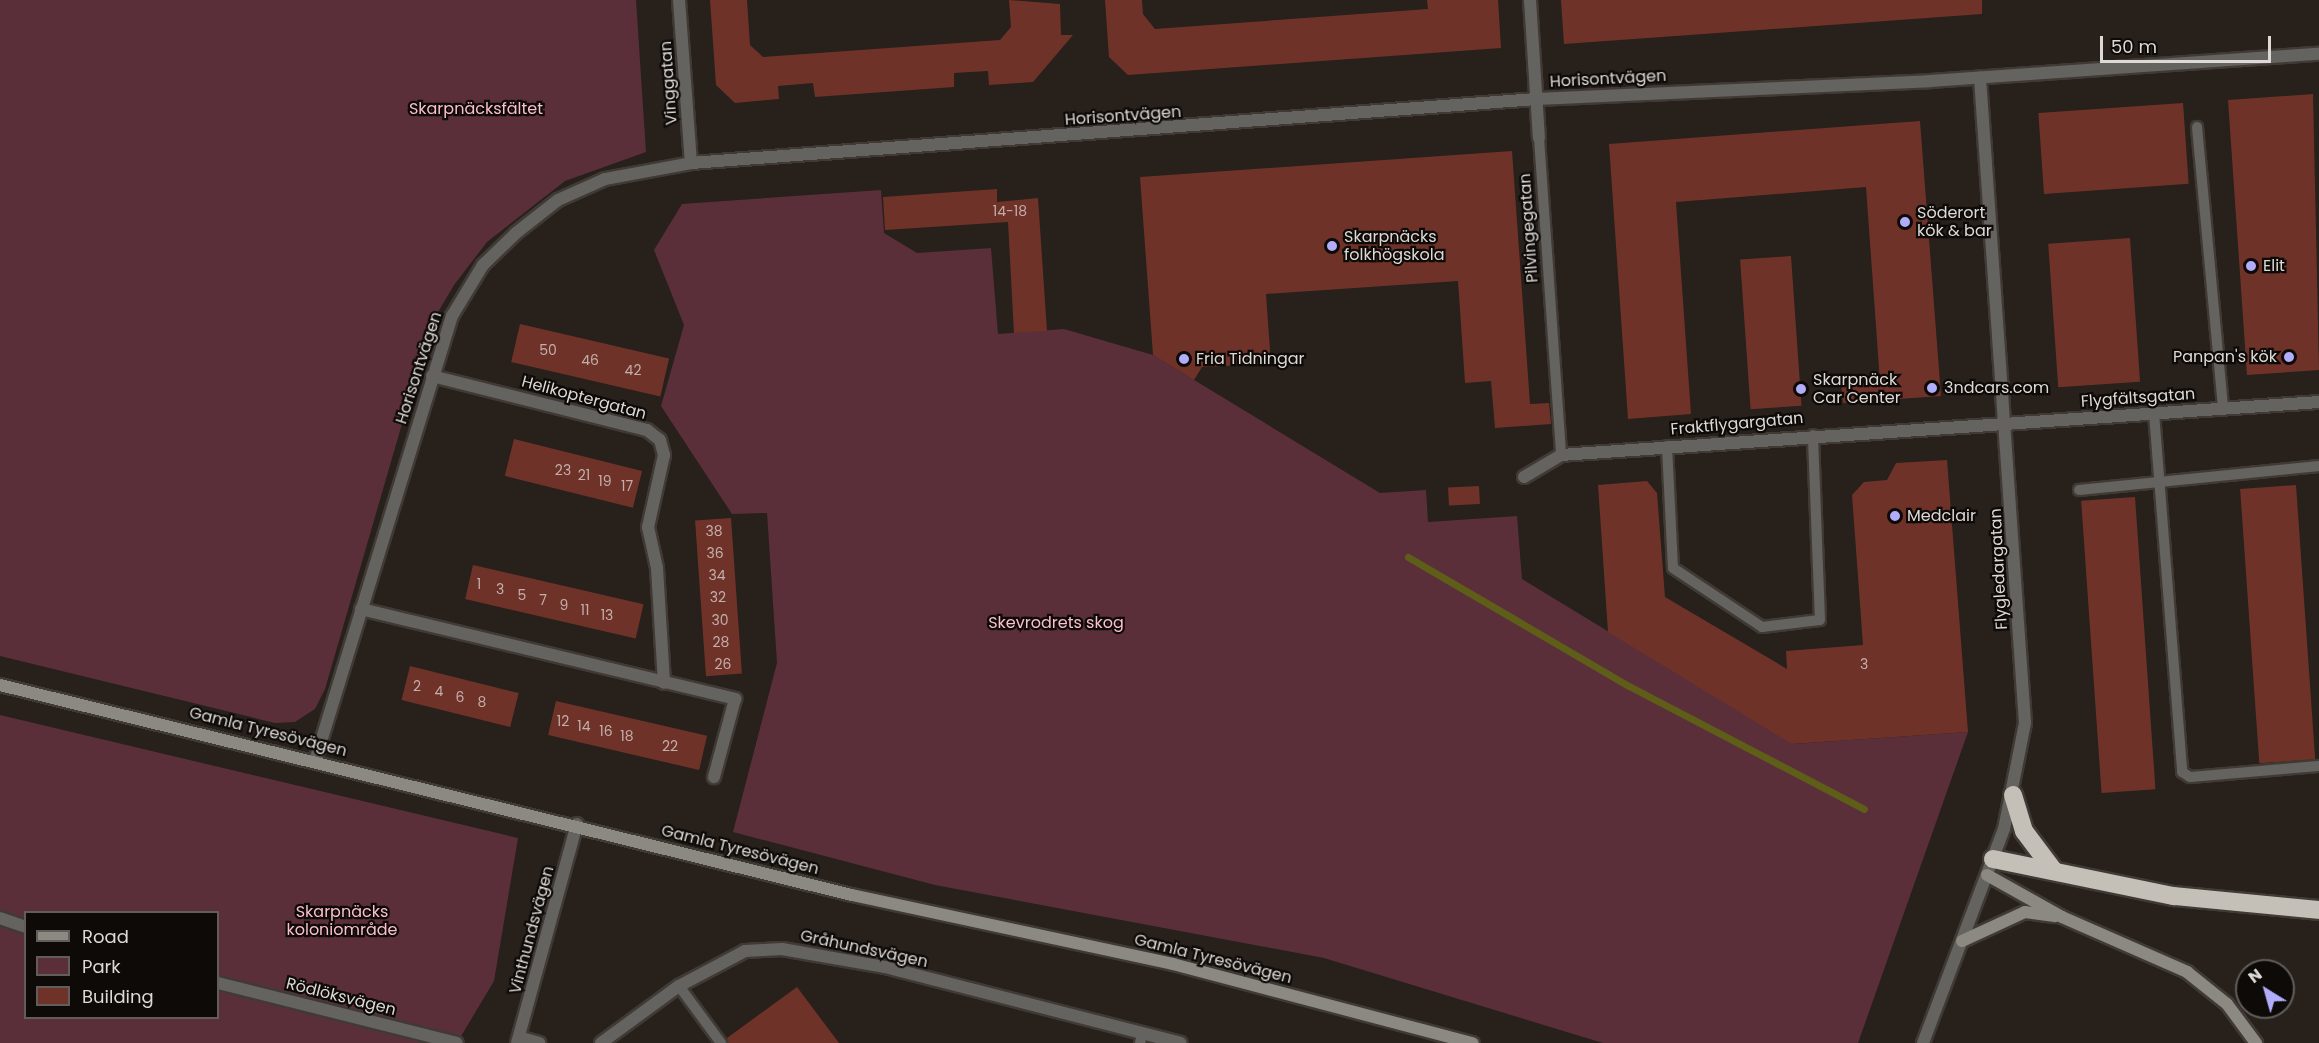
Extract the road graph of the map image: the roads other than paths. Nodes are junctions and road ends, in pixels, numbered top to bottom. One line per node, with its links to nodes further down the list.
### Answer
1 (679, 0): 8 (street, Vinggatan)
2 (1530, 0): 5 (street, Pilvingegatan)
3 (2319, 54): 4 (street, Horisontvägen)
4 (1980, 78): 5 (street, Horisontvägen); 13 (street, Flygledargatan)
5 (1537, 99): 7 (street, Pilvingegatan); 8 (street, Horisontvägen)
6 (2197, 127): 11 (lane)
7 (1539, 138): 17 (lane, Pilvingegatan)
8 (691, 163): 9 (street, Horisontvägen)
9 (432, 376): 22 (street, Horisontvägen); 23 (street, Helikoptergatan)
10 (2319, 402): 11 (street, Flygfältsgatan)
11 (2223, 409): 12 (street, Flygfältsgatan)
12 (2154, 413): 13 (street, Flygfältsgatan); 20 (lane)
13 (2008, 420): 14 (street, Flygfältsgatan); 28 (street, Flygledargatan)
14 (1959, 423): 15 (street, Fraktflygargatan)
15 (1813, 435): 16 (street, Fraktflygargatan); 16 (lane)
16 (1667, 446): 17 (street, Fraktflygargatan)
17 (1561, 454): 19 (street, Fraktflygargatan)
18 (2319, 466): 20 (lane)
19 (1524, 477)
20 (2157, 480): 21 (lane); 26 (lane)
21 (2079, 490)
22 (361, 609): 23 (street); 25 (street, Horisontvägen)
23 (664, 683): 27 (street)
24 (0, 685): 25 (street, Gamla Tyresövägen)
25 (315, 761): 29 (street, Gamla Tyresövägen)
26 (2319, 766)
27 (714, 777)
28 (2013, 795): 30 (street, Flygledargatan); 31 (highway)
29 (577, 824): 40 (street, Vinthundsvägen); 46 (street, Gamla Tyresövägen)
30 (1990, 867): 31 (highway); 33 (street); 36 (street, Flygledargatan)
31 (2054, 871): 32 (highway)
32 (2319, 910)
33 (2062, 917): 36 (street); 48 (street)
34 (0, 918): 35 (street)
35 (24, 926)
36 (1962, 941): 47 (street, Flygledargatan)
37 (219, 983): 41 (street, Rödlöksvägen)
38 (679, 986): 39 (street, Gråhundsvägen); 43 (street, Gråhundsvägen); 44 (lane)
39 (1141, 1038): 45 (street, Gråhundsvägen)
40 (520, 1040): 42 (street)
41 (457, 1043)
42 (539, 1043)
43 (601, 1043)
44 (721, 1043)
45 (1180, 1043)
46 (1473, 1043)
47 (1923, 1043)
48 (2256, 1043)

